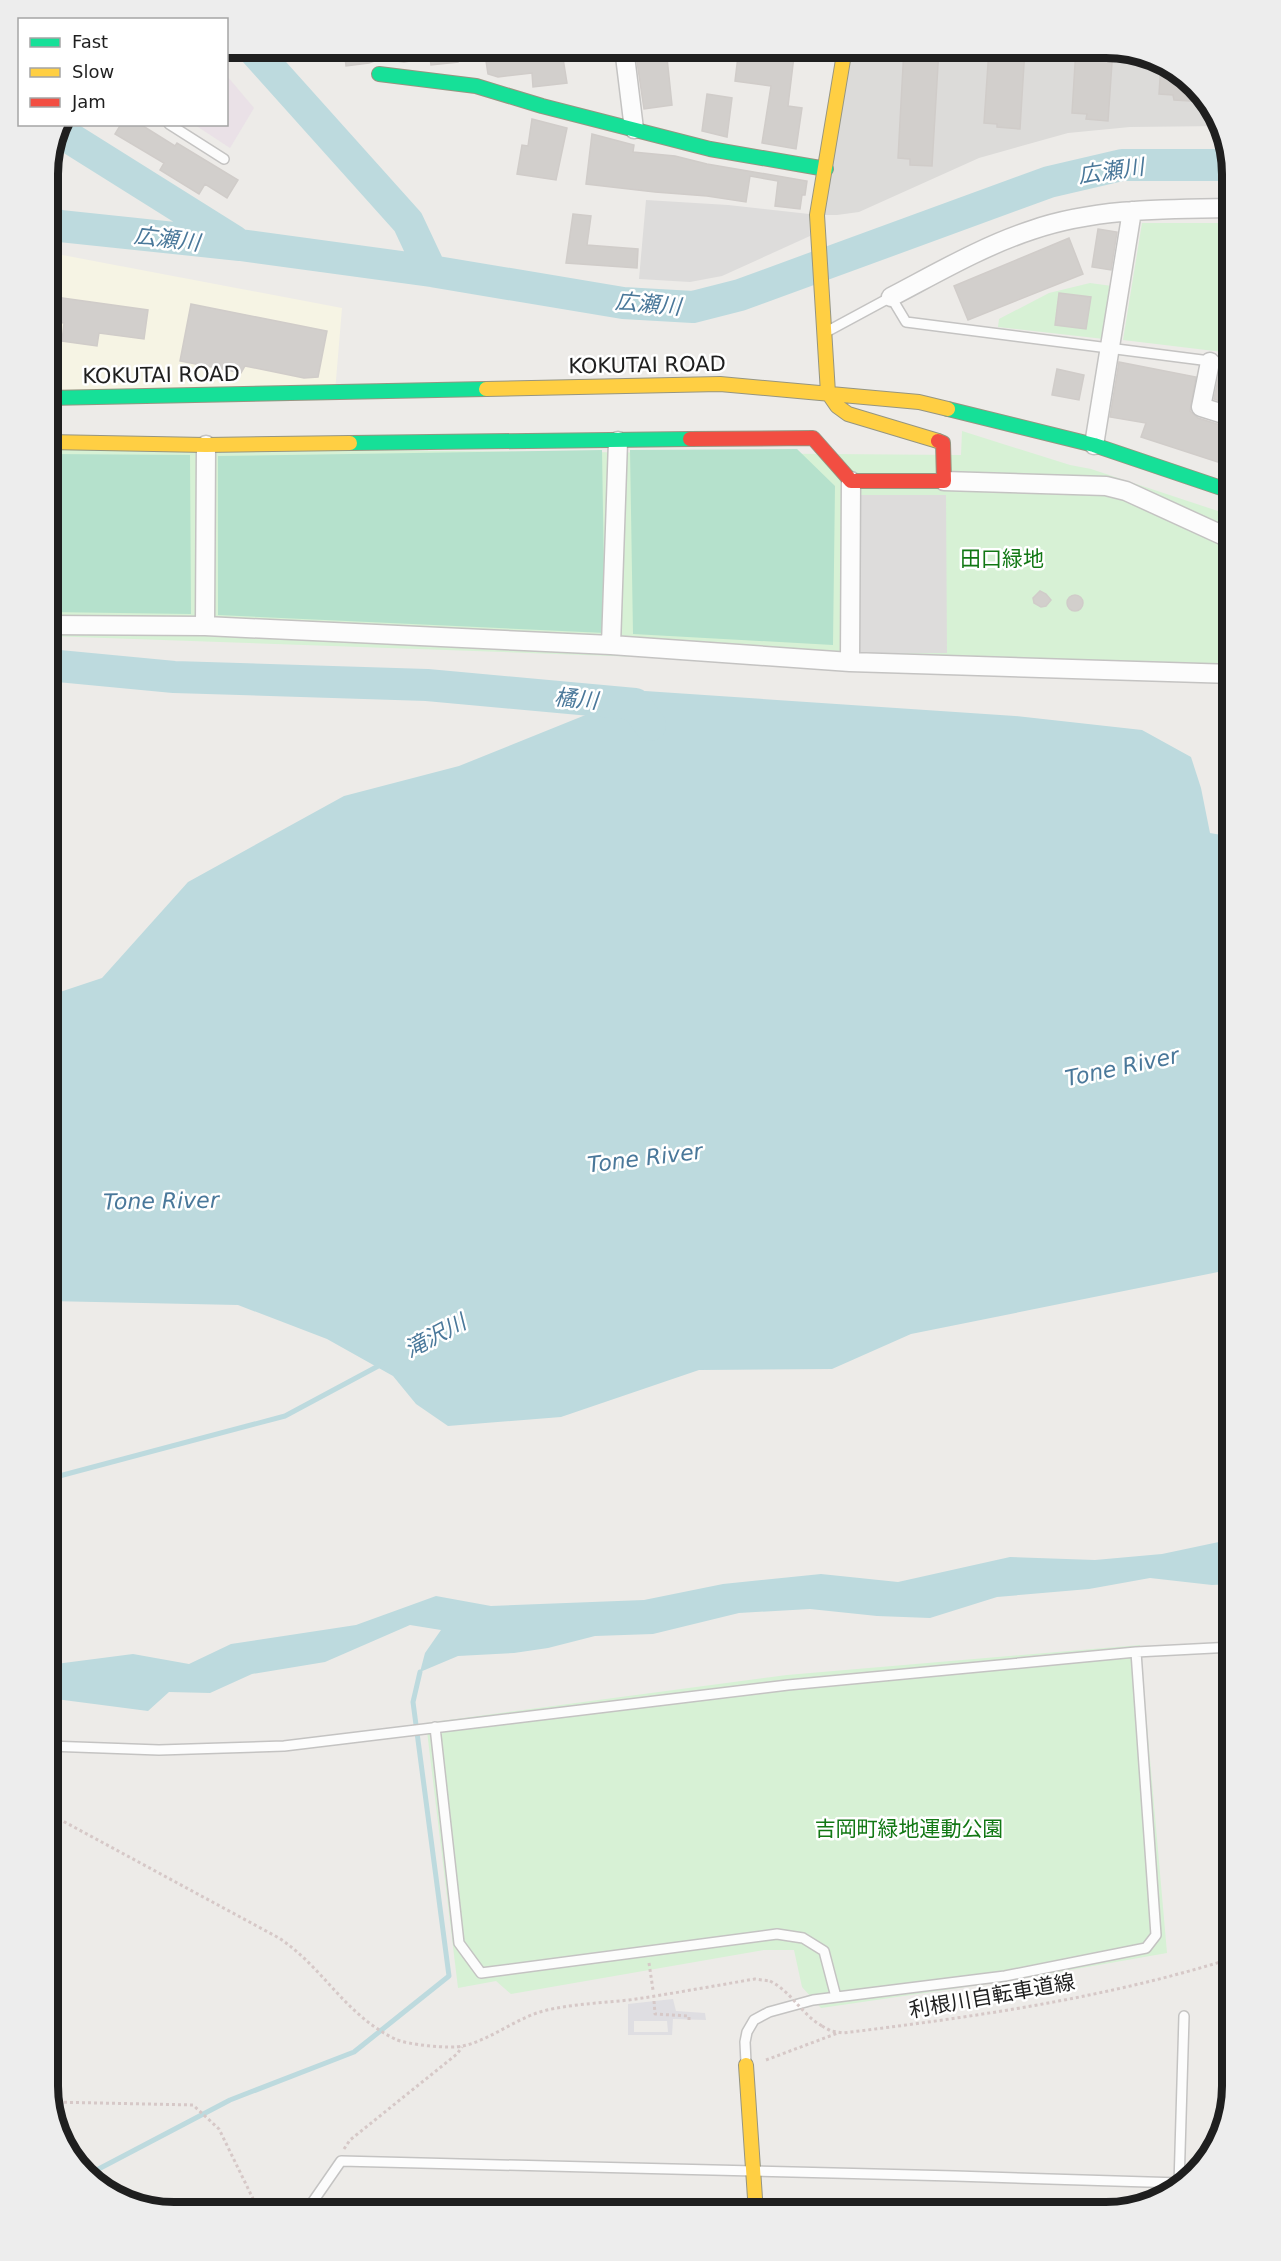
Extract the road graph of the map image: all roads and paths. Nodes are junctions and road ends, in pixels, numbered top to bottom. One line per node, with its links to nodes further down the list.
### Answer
1 (625, 58): 5 (street)
2 (843, 59): 7 (street)
3 (379, 74): 5 (street)
4 (172, 126): 6 (lane)
5 (634, 129): 7 (street)
6 (224, 159)
7 (826, 169): 11 (street)
8 (1222, 208): 9 (street)
9 (1132, 211): 10 (street); 12 (street)
10 (891, 297): 11 (lane); 12 (lane)
11 (823, 334): 15 (street)
12 (1110, 348): 13 (lane); 21 (street)
13 (1210, 362): 14 (lane); 17 (street)
14 (1222, 363)
15 (828, 393): 16 (street, KOKUTAI ROAD); 21 (street, KOKUTAI ROAD); 23 (street)
16 (59, 398)
17 (1222, 414)
18 (618, 441): 20 (street); 22 (street); 28 (street)
19 (59, 442): 20 (street)
20 (206, 445): 27 (street)
21 (1094, 445): 24 (street, KOKUTAI ROAD)
22 (851, 481): 23 (street); 29 (street)
23 (944, 481): 25 (street)
24 (1222, 488)
25 (1222, 535)
26 (59, 625): 27 (street)
27 (205, 626): 28 (street)
28 (611, 645): 29 (street)
29 (850, 662): 30 (street)
30 (1222, 674)
31 (1222, 1648): 32 (lane)
32 (1136, 1652): 33 (lane); 39 (lane)
33 (435, 1727): 34 (lane); 39 (lane)
34 (58, 1746)
35 (58, 1818): 44 (path)
36 (1222, 1961): 43 (path, 利根川自転車道線)
37 (649, 1963): 38 (path)
38 (653, 1990)
39 (836, 1997): 46 (lane)
40 (654, 2001): 42 (path)
41 (1184, 2016): 50 (lane)
42 (689, 2020)
43 (840, 2033): 44 (path, 利根川自転車道線, bridge); 45 (path)
44 (462, 2047): 48 (path)
45 (760, 2062)
46 (746, 2065): 49 (street)
47 (60, 2102): 52 (path)
48 (341, 2161): 49 (lane); 53 (lane)
49 (752, 2172): 51 (lane); 54 (street)
50 (1180, 2176)
51 (1170, 2184)
52 (255, 2202)
53 (313, 2202)
54 (755, 2202)

